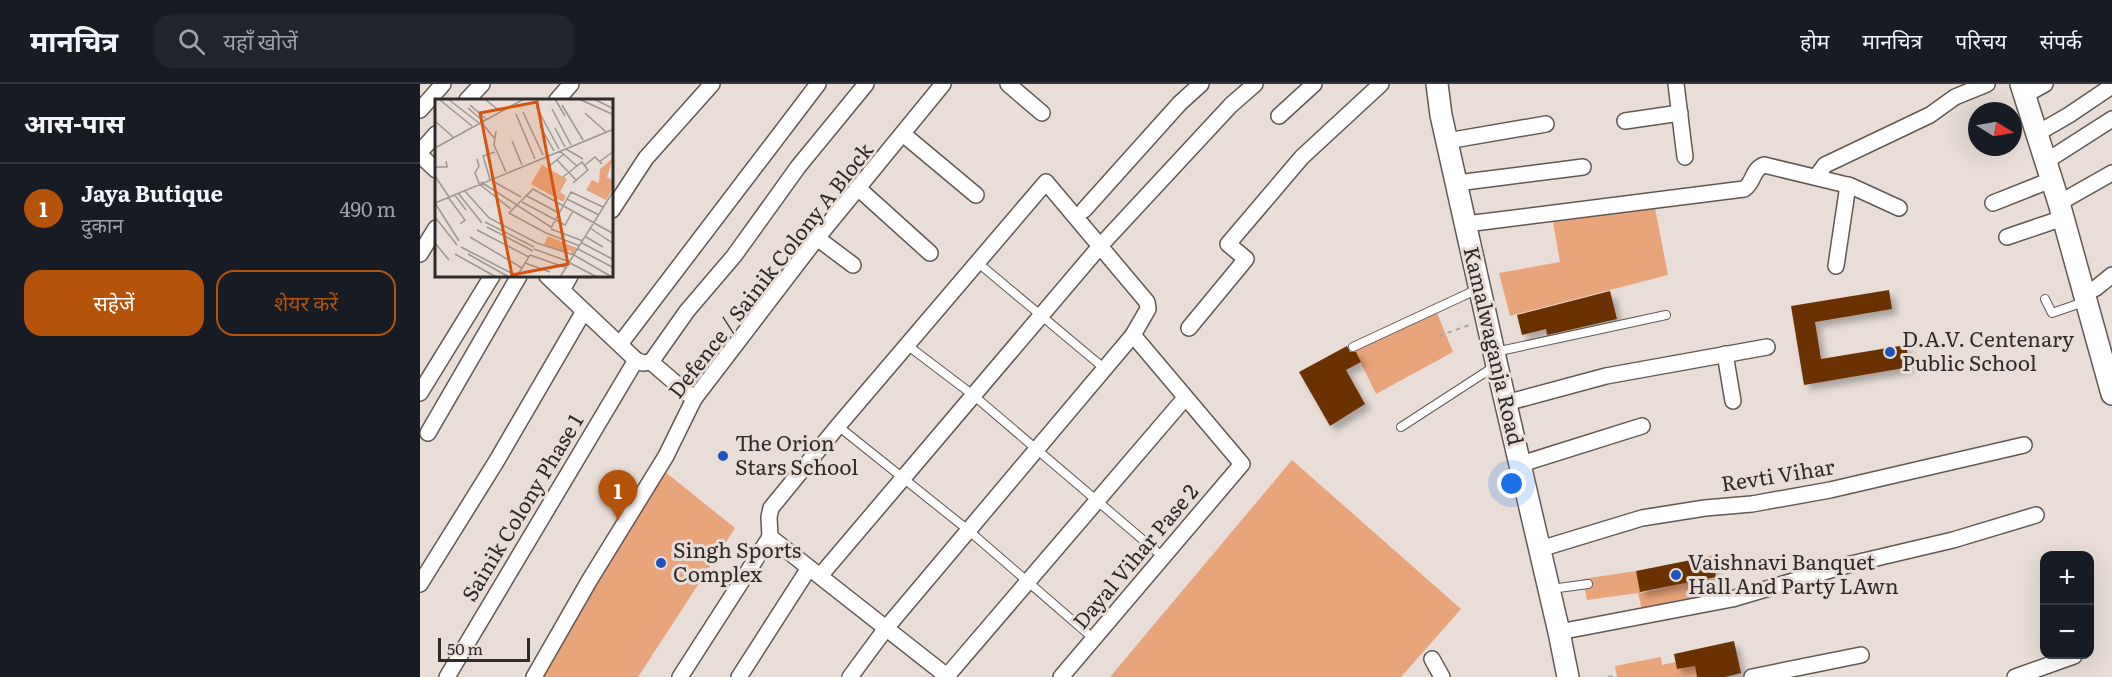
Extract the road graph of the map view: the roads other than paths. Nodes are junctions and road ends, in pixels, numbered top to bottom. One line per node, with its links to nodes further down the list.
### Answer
1 (443, 84): 21 (street)
2 (482, 84): 19 (street)
3 (571, 84): 20 (street)
4 (712, 84): 44 (street)
5 (818, 84): 72 (street)
6 (866, 84): 78 (street, Sainik Colony Phase 1)
7 (944, 84): 28 (street, Defence / Sainik Colony A Block)
8 (1008, 84): 22 (street)
9 (1201, 84): 46 (street)
10 (1255, 84): 52 (street)
11 (1314, 84): 24 (street)
12 (1381, 84): 70 (street)
13 (1437, 84): 31 (main road, Kamalwaganja Road)
14 (1676, 84): 23 (street)
15 (1988, 84): 37 (street)
16 (2045, 84): 18 (street)
17 (2112, 86): 29 (street)
18 (2023, 89): 29 (main road)
19 (468, 99)
20 (558, 99)
21 (420, 110)
22 (1042, 113)
23 (1680, 113): 26 (street); 33 (street)
24 (1279, 116)
25 (2112, 119): 36 (street)
26 (1625, 121)
27 (1546, 124): 31 (street)
28 (903, 134): 41 (street, Defence / Sainik Colony A Block); 42 (street)
29 (2036, 134): 36 (main road)
30 (435, 135): 32 (street)
31 (1447, 141): 39 (main road, Kamalwaganja Road)
32 (420, 154): 35 (street)
33 (1685, 157)
34 (1583, 167): 39 (street)
35 (435, 170)
36 (2048, 171): 43 (street); 47 (main road)
37 (1819, 172): 40 (street); 48 (street)
38 (2112, 173): 47 (street)
39 (1457, 183): 48 (main road, Kamalwaganja Road)
40 (1848, 185): 45 (street); 57 (street)
41 (858, 189): 51 (street, Defence / Sainik Colony A Block); 53 (street)
42 (976, 195)
43 (1992, 203)
44 (614, 207)
45 (1899, 208)
46 (1084, 210)
47 (2061, 211): 50 (street); 65 (main road)
48 (1466, 224): 63 (main road, Kamalwaganja Road)
49 (435, 230): 54 (street)
50 (2007, 237)
51 (818, 238): 56 (street); 85 (street, Defence / Sainik Colony A Block)
52 (1101, 244): 55 (street); 68 (street); 71 (street)
53 (930, 253)
54 (420, 254)
55 (977, 262): 68 (lane); 73 (street)
56 (853, 265)
57 (1836, 266)
58 (2112, 275): 65 (street)
59 (491, 278): 81 (street)
60 (518, 278): 91 (street)
61 (549, 278): 64 (street)
62 (569, 278): 64 (street)
63 (1480, 289): 74 (lane); 77 (main road, Kamalwaganja Road)
64 (562, 290): 67 (street)
65 (2084, 298): 66 (lane); 79 (main road)
66 (2045, 299)
67 (584, 311): 72 (street); 104 (street)
68 (1039, 315): 80 (lane); 83 (street)
69 (1666, 315): 77 (lane)
70 (1189, 328)
71 (1133, 335): 80 (street); 84 (street)
72 (620, 344): 78 (street)
73 (908, 345): 83 (lane); 88 (street)
74 (1353, 347)
75 (1767, 347): 76 (street)
76 (1725, 354): 86 (street); 87 (street)
77 (1495, 359): 87 (main road, Kamalwaganja Road); 90 (lane)
78 (643, 361): 85 (street); 113 (street, Sainik Colony Phase 1)
79 (2108, 362): 82 (main road)
80 (1105, 369): 93 (street)
81 (420, 393)
82 (2112, 394)
83 (973, 396): 93 (lane); 95 (street)
84 (1185, 398): 96 (street); 101 (street, Dayal Vihar Pase 2)
85 (694, 399): 114 (street, Defence / Sainik Colony A Block)
86 (1733, 401)
87 (1506, 403): 94 (main road, Kamalwaganja Road)
88 (838, 426): 95 (lane); 99 (street)
89 (1642, 426): 94 (street)
90 (1401, 427)
91 (428, 433)
92 (2024, 445): 100 (street, Revti Vihar)
93 (1037, 449): 96 (lane); 98 (street)
94 (1521, 464): 100 (main road, Kamalwaganja Road)
95 (903, 478): 98 (lane); 102 (street)
96 (1097, 500): 101 (lane); 103 (street)
97 (2036, 515): 108 (street)
98 (968, 530): 103 (lane); 107 (street)
99 (770, 537): 102 (street); 115 (street)
100 (1540, 549): 106 (main road, Kamalwaganja Road)
101 (1163, 557): 109 (street, Dayal Vihar Pase 2)
102 (814, 572): 107 (street); 116 (street)
103 (1028, 582): 109 (lane); 118 (street)
104 (420, 584)
105 (1588, 584): 106 (lane)
106 (1550, 589): 108 (main road, Kamalwaganja Road)
107 (886, 627): 117 (street); 118 (street)
108 (1559, 632): 121 (main road, Kamalwaganja Road)
109 (1094, 639): 119 (street, Dayal Vihar Pase 2)
110 (1861, 655): 122 (street)
111 (1432, 659): 120 (street)
112 (2066, 659): 123 (street)
113 (447, 677)
114 (534, 677)
115 (680, 677)
116 (739, 677)
117 (850, 677)
118 (948, 677)
119 (1061, 677)
120 (1442, 677)
121 (1568, 677)
122 (1752, 677)
123 (2015, 677)

